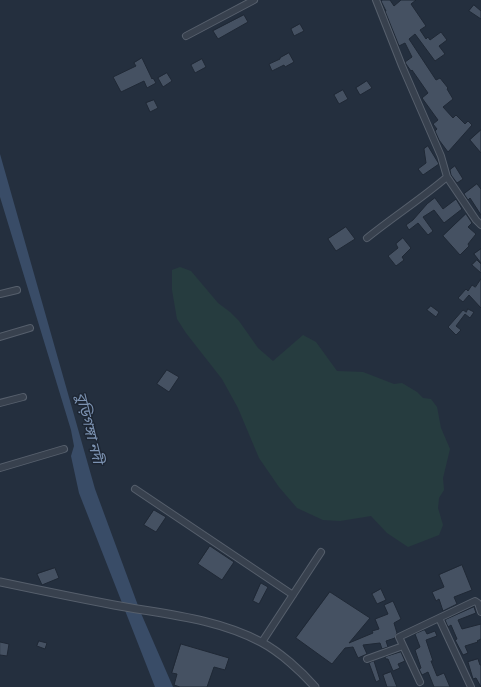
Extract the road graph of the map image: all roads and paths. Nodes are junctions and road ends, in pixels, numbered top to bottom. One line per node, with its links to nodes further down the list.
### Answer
1 (254, 0): 3 (street)
2 (376, 0): 4 (street)
3 (186, 36)
4 (447, 177): 5 (street); 6 (street)
5 (481, 225)
6 (367, 238)
7 (17, 290): 8 (street)
8 (0, 294)
9 (30, 328): 10 (street)
10 (0, 337)
11 (23, 397): 12 (street)
12 (0, 403)
13 (64, 449): 14 (street)
14 (0, 468)
15 (135, 489): 18 (street)
16 (321, 552): 18 (street)
17 (0, 582): 21 (street)
18 (293, 595): 21 (street)
19 (481, 612): 20 (street)
20 (439, 618): 22 (street); 26 (street)
21 (262, 642): 25 (street)
22 (403, 646): 23 (street); 24 (street)
23 (367, 658)
24 (420, 682)
25 (315, 687)
26 (471, 687)

